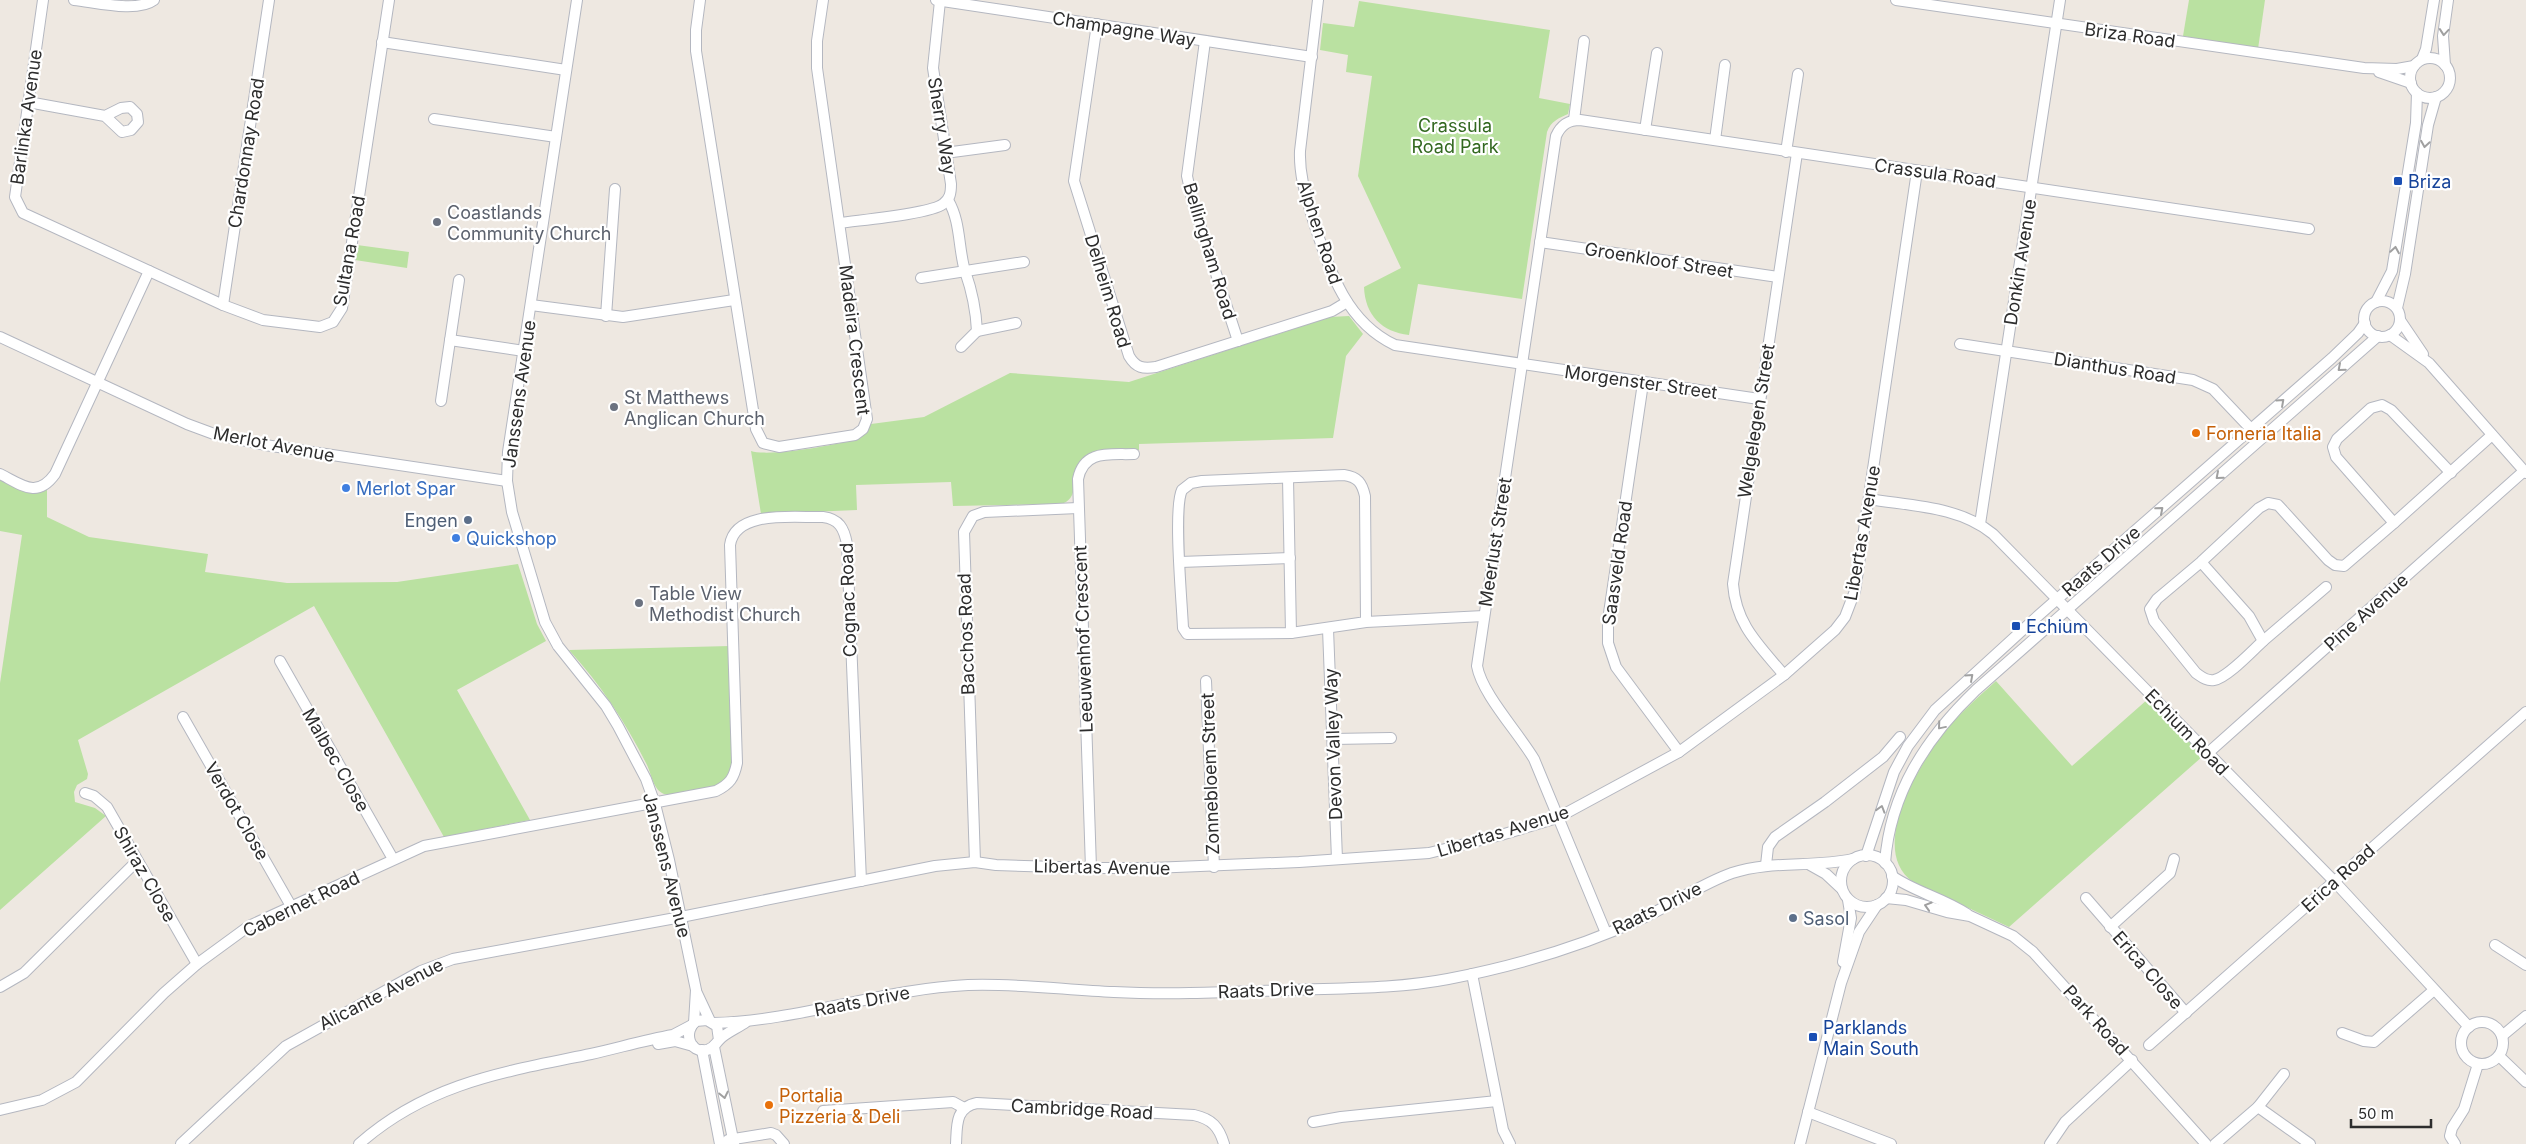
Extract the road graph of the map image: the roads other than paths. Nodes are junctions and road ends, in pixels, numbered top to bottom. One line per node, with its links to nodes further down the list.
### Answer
1 (44, 0): 33 (street, Barlinka Avenue)
2 (74, 0): 16 (street)
3 (117, 0): 16 (street)
4 (154, 0): 16 (street)
5 (269, 0): 60 (street, Chardonnay Road)
6 (389, 0): 21 (street)
7 (577, 0): 28 (street, Janssens Avenue)
8 (700, 0): 57 (street, Madeira Crescent)
9 (823, 0): 48 (street, Madeira Crescent)
10 (938, 0): 17 (street, Champagne Way); 42 (street, Sherry Way)
11 (1318, 0): 23 (street, Alphen Road)
12 (1896, 0): 18 (street, Briza Road)
13 (2060, 0): 18 (street, Donkin Avenue)
14 (2434, 0): 24 (street)
15 (2448, 0): 25 (street, one-way to 25)
16 (103, 4)
17 (1096, 24): 19 (street, Champagne Way); 72 (street, Delheim Road)
18 (2056, 24): 27 (street, Briza Road); 45 (street, Donkin Avenue)
19 (1206, 41): 23 (street, Champagne Way); 72 (street, Bellingham Road)
20 (1584, 41): 36 (street)
21 (382, 42): 28 (street); 60 (street, Sultana Road)
22 (1656, 53): 37 (street)
23 (1312, 57): 58 (street, Alphen Road)
24 (2418, 62): 25 (street); 27 (street, Briza Road); 30 (street)
25 (2445, 65): 32 (street)
26 (1725, 66): 39 (street)
27 (2364, 68): 30 (street, Briza Road)
28 (566, 70): 38 (street, Janssens Avenue)
29 (1798, 74): 41 (street)
30 (2411, 83): 31 (street)
31 (2417, 93): 32 (street); 59 (street, one-way to 31)
32 (2436, 97): 62 (street, one-way to 62)
33 (28, 102): 34 (street); 52 (street, Barlinka Avenue)
34 (105, 116)
35 (434, 119): 38 (street)
36 (1574, 120): 37 (street, Crassula Road); 50 (street, Meerlust Street)
37 (1645, 130): 39 (street, Crassula Road)
38 (556, 137): 61 (street, Janssens Avenue)
39 (1715, 140): 41 (street, Crassula Road)
40 (1005, 145): 42 (street)
41 (1786, 152): 43 (street, Crassula Road)
42 (945, 153): 47 (street, Sherry Way)
43 (1797, 153): 44 (street, Crassula Road); 54 (street, Welgelegen Street)
44 (1917, 171): 45 (street, Crassula Road); 91 (street, Libertas Avenue)
45 (2032, 186): 49 (street, Crassula Road); 75 (street, Donkin Avenue)
46 (615, 189): 63 (street)
47 (949, 203): 48 (street, Sherry Way); 53 (street)
48 (840, 223): 57 (street, Madeira Crescent)
49 (2309, 229)
50 (1540, 242): 54 (street, Groenkloof Street); 78 (street, Meerlust Street)
51 (1024, 262): 53 (street)
52 (149, 271): 60 (street, Sultana Road); 79 (street)
53 (965, 271): 55 (street); 67 (street)
54 (1778, 277): 81 (street, Welgelegen Street)
55 (921, 278)
56 (459, 280): 71 (street)
57 (734, 300): 63 (street)
58 (1347, 302): 72 (street, Delheim Road); 78 (street, Alphen Road)
59 (2376, 302): 62 (street); 66 (street)
60 (223, 305)
61 (531, 305): 63 (street); 76 (street, Janssens Avenue)
62 (2397, 308): 64 (street)
63 (606, 316)
64 (2400, 320): 68 (street); 77 (street)
65 (1016, 323): 67 (street)
66 (2365, 323): 69 (street); 83 (street, Raats Drive, one-way to 66)
67 (978, 331): 74 (street)
68 (2390, 335): 69 (street); 77 (street)
69 (2378, 336): 100 (street, Raats Drive, one-way to 100)
70 (0, 337): 79 (street, Merlot Avenue)
71 (450, 340): 76 (street); 82 (street)
72 (1238, 341)
73 (1960, 344): 75 (street, Dianthus Road)
74 (961, 347)
75 (2006, 350): 83 (street, Dianthus Road); 93 (street, Donkin Avenue)
76 (524, 351): 90 (street, Janssens Avenue)
77 (2428, 363): 84 (street)
78 (1522, 364): 80 (street, Morgenster Street); 101 (street, Meerlust Street)
79 (98, 382): 88 (street); 90 (street, Merlot Avenue)
80 (1643, 384): 81 (street, Morgenster Street); 114 (street, Saasveld Road)
81 (1759, 399): 107 (street, Welgelegen Street)
82 (441, 401)
83 (2251, 430): 99 (street, Raats Drive, one-way to 83)
84 (2492, 435): 86 (street); 87 (street)
85 (1134, 454): 92 (street, Leeuwenhof Crescent)
86 (2525, 472): 115 (street, Pine Avenue)
87 (2451, 473): 94 (street); 94 (street)
88 (0, 474)
89 (1288, 478): 95 (street); 96 (street); 102 (street)
90 (507, 481): 117 (street, Janssens Avenue)
91 (1869, 499): 93 (street, Echium Road); 107 (street, Libertas Avenue)
92 (1078, 508): 125 (street, Bacchos Road); 130 (street, Leeuwenhof Crescent)
93 (1980, 524): 99 (street, Echium Road)
94 (2394, 524): 97 (street)
95 (1290, 558): 96 (street); 104 (street)
96 (1180, 562): 104 (street)
97 (2201, 562): 105 (street); 105 (street)
98 (2326, 587): 105 (street)
99 (2057, 600): 100 (street, Echium Road); 119 (street, Raats Drive, one-way to 99)
100 (2067, 610): 115 (street, Echium Road); 127 (street, Raats Drive, one-way to 127)
101 (1484, 616): 102 (street); 118 (street, Meerlust Street)
102 (1366, 622): 103 (street)
103 (1328, 629): 104 (street); 113 (street, Devon Valley Way)
104 (1291, 633)
105 (2263, 641)
106 (280, 661): 120 (street, Malbec Close)
107 (1784, 675): 114 (street, Libertas Avenue)
108 (1206, 681): 129 (street, Zonnebloem Street)
109 (2526, 712): 133 (street, Erica Road)
110 (183, 717): 139 (street, Verdot Close)
111 (1900, 737): 126 (street)
112 (1392, 738): 113 (street)
113 (1333, 739): 123 (street, Devon Valley Way)
114 (1679, 752): 118 (street, Libertas Avenue)
115 (2208, 753): 133 (street, Echium Road)
116 (85, 793): 124 (street, Shiraz Close)
117 (655, 804): 120 (street, Cabernet Road); 132 (street, Cognac Road); 141 (street, Janssens Avenue)
118 (1557, 818): 123 (street, Libertas Avenue); 143 (street, Meerlust Street)
119 (1866, 856): 121 (street); 127 (street)
120 (393, 859): 139 (street, Cabernet Road)
121 (1853, 859): 128 (street, Raats Drive); 134 (street)
122 (2174, 859): 142 (street, Erica Close)
123 (1337, 860): 129 (street, Libertas Avenue)
124 (137, 861): 145 (street, Shiraz Close); 149 (street)
125 (975, 862): 130 (street, Libertas Avenue); 132 (street, Libertas Avenue)
126 (1766, 864): 128 (street, Raats Drive); 143 (street, Raats Drive)
127 (1885, 864): 131 (street)
128 (1810, 865): 134 (street)
129 (1214, 867): 130 (street, Libertas Avenue)
130 (1090, 868)
131 (1892, 876): 135 (street); 140 (street, Park Road)
132 (861, 881): 141 (street, Libertas Avenue)
133 (2334, 881): 151 (street, Echium Road); 152 (street, Erica Road)
134 (1842, 890): 137 (street)
135 (1886, 898): 138 (street); 140 (street, Park Road, one-way to 135)
136 (2086, 898): 142 (street, Erica Close)
137 (1848, 900): 138 (street); 148 (street)
138 (1877, 905): 148 (street)
139 (291, 906): 145 (street, Cabernet Road)
140 (1970, 916): 165 (street, Park Road)
141 (681, 917): 150 (street, Janssens Avenue); 179 (street, Alicante Avenue)
142 (2110, 927): 152 (street, Erica Close)
143 (1606, 933): 147 (street, Raats Drive)
144 (2495, 945): 146 (street)
145 (197, 964): 172 (street, Cabernet Road)
146 (2526, 964)
147 (1472, 974): 155 (street, Raats Drive); 169 (street)
148 (1841, 983): 174 (street)
149 (0, 987)
150 (696, 990): 154 (street, Janssens Avenue); 156 (street, Janssens Avenue)
151 (2434, 990): 157 (street, Echium Road); 158 (street)
152 (2186, 1013): 161 (street, Erica Road)
153 (2526, 1016): 159 (street)
154 (712, 1022): 155 (street, Raats Drive); 156 (street); 160 (street)
155 (746, 1022): 160 (street, Raats Drive)
156 (693, 1024): 162 (street); 163 (street)
157 (2468, 1027): 159 (street); 166 (street)
158 (2342, 1033)
159 (2502, 1036): 164 (street)
160 (716, 1043): 162 (street); 177 (street, one-way to 177)
161 (2150, 1045)
162 (697, 1048): 163 (street); 178 (street)
163 (599, 1052): 180 (street)
164 (2499, 1056): 166 (street); 168 (street)
165 (2132, 1060): 176 (street); 187 (street, Park Road)
166 (2478, 1064): 190 (street)
167 (2284, 1074): 170 (street)
168 (2526, 1082)
169 (1497, 1101): 175 (street); 184 (street)
170 (2258, 1107): 188 (street); 189 (street)
171 (964, 1108): 173 (street); 182 (street); 183 (street, Cambridge Road)
172 (0, 1110)
173 (823, 1111)
174 (1808, 1112): 185 (street); 186 (street)
175 (1313, 1122)
176 (2054, 1141)
177 (734, 1142): 178 (street); 181 (street)
178 (720, 1143)
179 (181, 1144)
180 (359, 1144)
181 (784, 1144)
182 (956, 1144)
183 (1224, 1144)
184 (1510, 1144)
185 (1800, 1144)
186 (1891, 1144)
187 (2206, 1144)
188 (2215, 1144)
189 (2310, 1144)
190 (2455, 1144)

